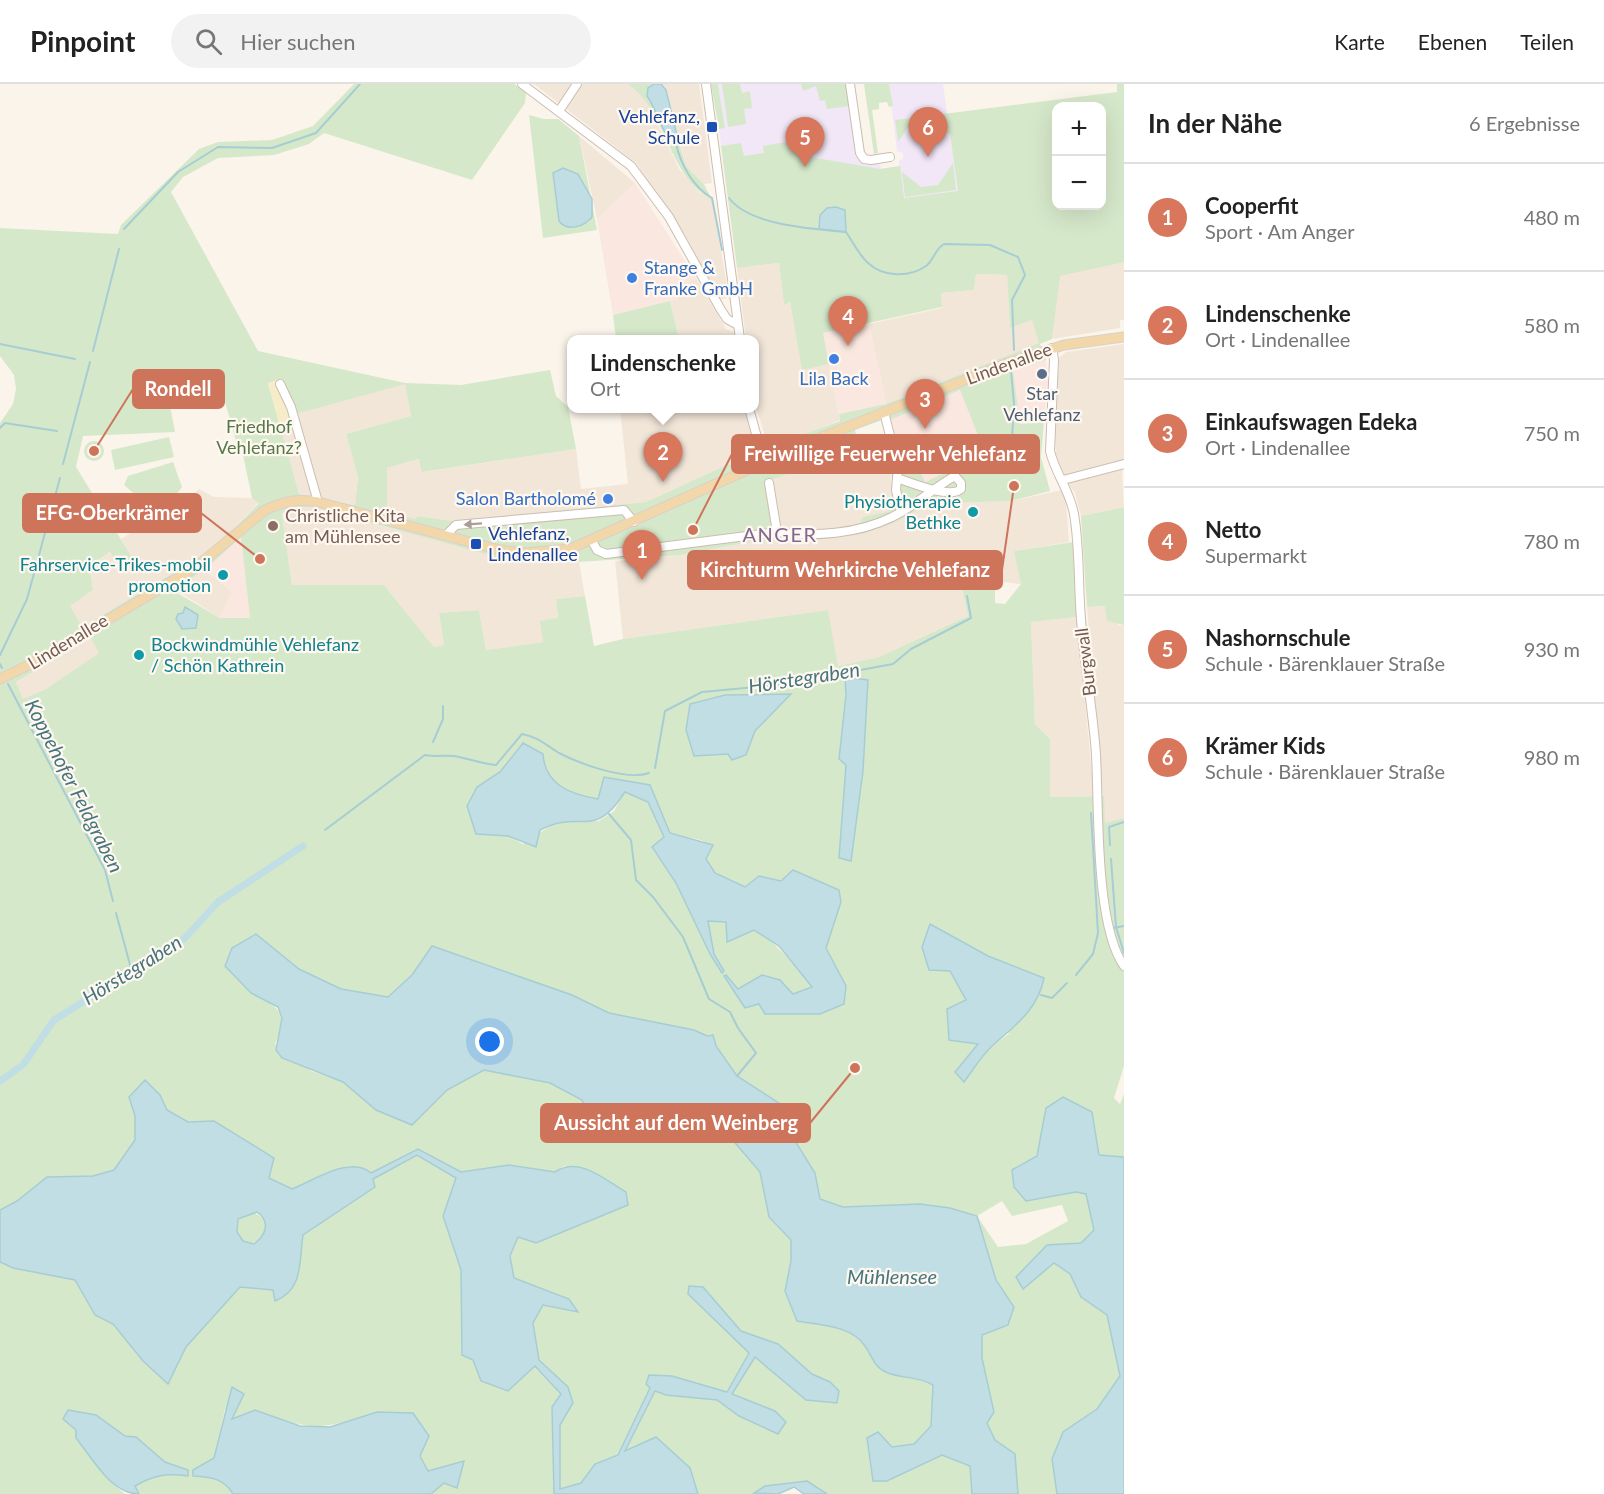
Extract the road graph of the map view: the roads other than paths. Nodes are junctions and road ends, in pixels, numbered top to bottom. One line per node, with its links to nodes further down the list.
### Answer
1 (522, 84): 5 (street)
2 (577, 84): 5 (street)
3 (706, 84): 7 (street)
4 (850, 84): 6 (street)
5 (559, 111): 7 (street)
6 (890, 157)
7 (738, 325): 8 (street)
8 (739, 335)
9 (1124, 337): 10 (main road, Lindenallee)
10 (1052, 348): 12 (main road, Lindenallee); 17 (street, Burgwall)
11 (280, 384): 19 (street)
12 (884, 412): 14 (main road, Lindenallee); 16 (street)
13 (750, 413): 14 (street)
14 (764, 463): 21 (main road, Lindenallee)
15 (1124, 464): 17 (street)
16 (897, 478): 20 (street); 20 (street)
17 (1063, 480): 26 (street, Burgwall)
18 (769, 483): 22 (street)
19 (318, 502): 23 (main road, Lindenallee); 25 (main road, Lindenallee)
20 (901, 512): 22 (street)
21 (634, 522): 23 (street, one-way to 23); 24 (main road, Lindenallee)
22 (777, 532): 24 (street)
23 (446, 535): 24 (main road, Lindenallee)
24 (592, 541)
25 (0, 679)
26 (1124, 966)

